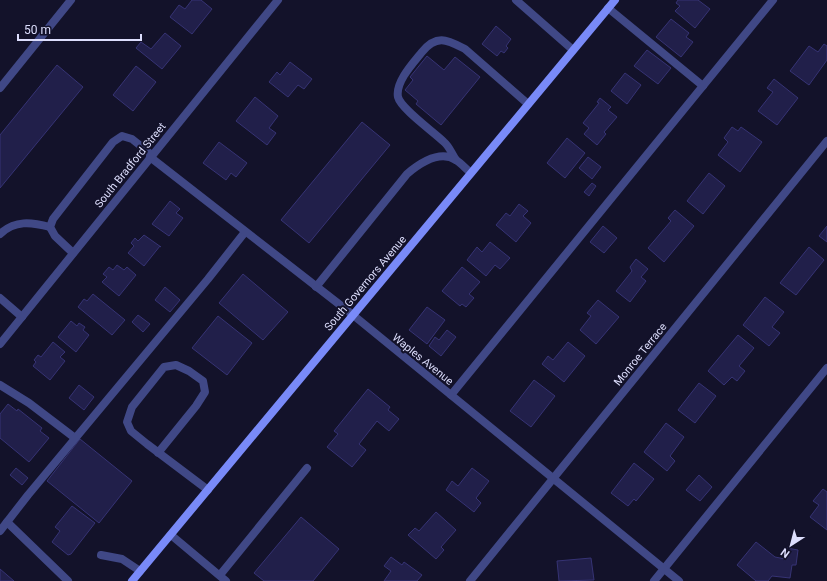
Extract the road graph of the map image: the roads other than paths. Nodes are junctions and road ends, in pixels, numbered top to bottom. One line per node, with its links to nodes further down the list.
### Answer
1 (71, 0): 9 (street)
2 (278, 0): 12 (street, South Bradford Street)
3 (516, 0): 7 (street)
4 (615, 0): 6 (main road, South Governors Avenue)
5 (773, 0): 8 (street)
6 (608, 8): 7 (main road, South Governors Avenue); 8 (street)
7 (573, 50): 10 (main road, South Governors Avenue)
8 (703, 86): 26 (street)
9 (0, 88)
10 (528, 104): 13 (street); 14 (main road, South Governors Avenue)
11 (827, 141): 30 (street, Monroe Terrace)
12 (151, 156): 15 (street, Waples Avenue); 16 (street, Waples Avenue); 18 (street, South Bradford Street)
13 (456, 160): 14 (street); 19 (street)
14 (471, 173): 21 (main road, South Governors Avenue)
15 (50, 227): 17 (street); 18 (street)
16 (245, 232): 19 (street, Waples Avenue); 27 (street)
17 (0, 234)
18 (73, 253): 22 (street, South Bradford Street)
19 (316, 287): 21 (street, Waples Avenue)
20 (0, 298): 22 (street)
21 (353, 315): 26 (street, Waples Avenue); 31 (main road, South Governors Avenue)
22 (22, 317): 23 (street, South Bradford Street)
23 (0, 344)
24 (827, 368): 36 (street)
25 (0, 385): 27 (street)
26 (450, 395): 30 (street, Waples Avenue)
27 (75, 438): 32 (street)
28 (158, 453): 28 (street); 31 (street)
29 (307, 468): 38 (street)
30 (553, 479): 36 (street, Waples Avenue); 42 (street, Monroe Terrace)
31 (208, 490): 34 (main road, South Governors Avenue)
32 (7, 522): 33 (street); 39 (street)
33 (0, 531)
34 (171, 535): 37 (main road, South Governors Avenue); 38 (street)
35 (101, 555): 37 (street)
36 (664, 569): 43 (street); 44 (street, Waples Avenue)
37 (140, 571): 40 (main road, South Governors Avenue)
38 (220, 575): 41 (street)
39 (68, 581)
40 (132, 581)
41 (226, 581)
42 (470, 581)
43 (654, 581)
44 (679, 581)

